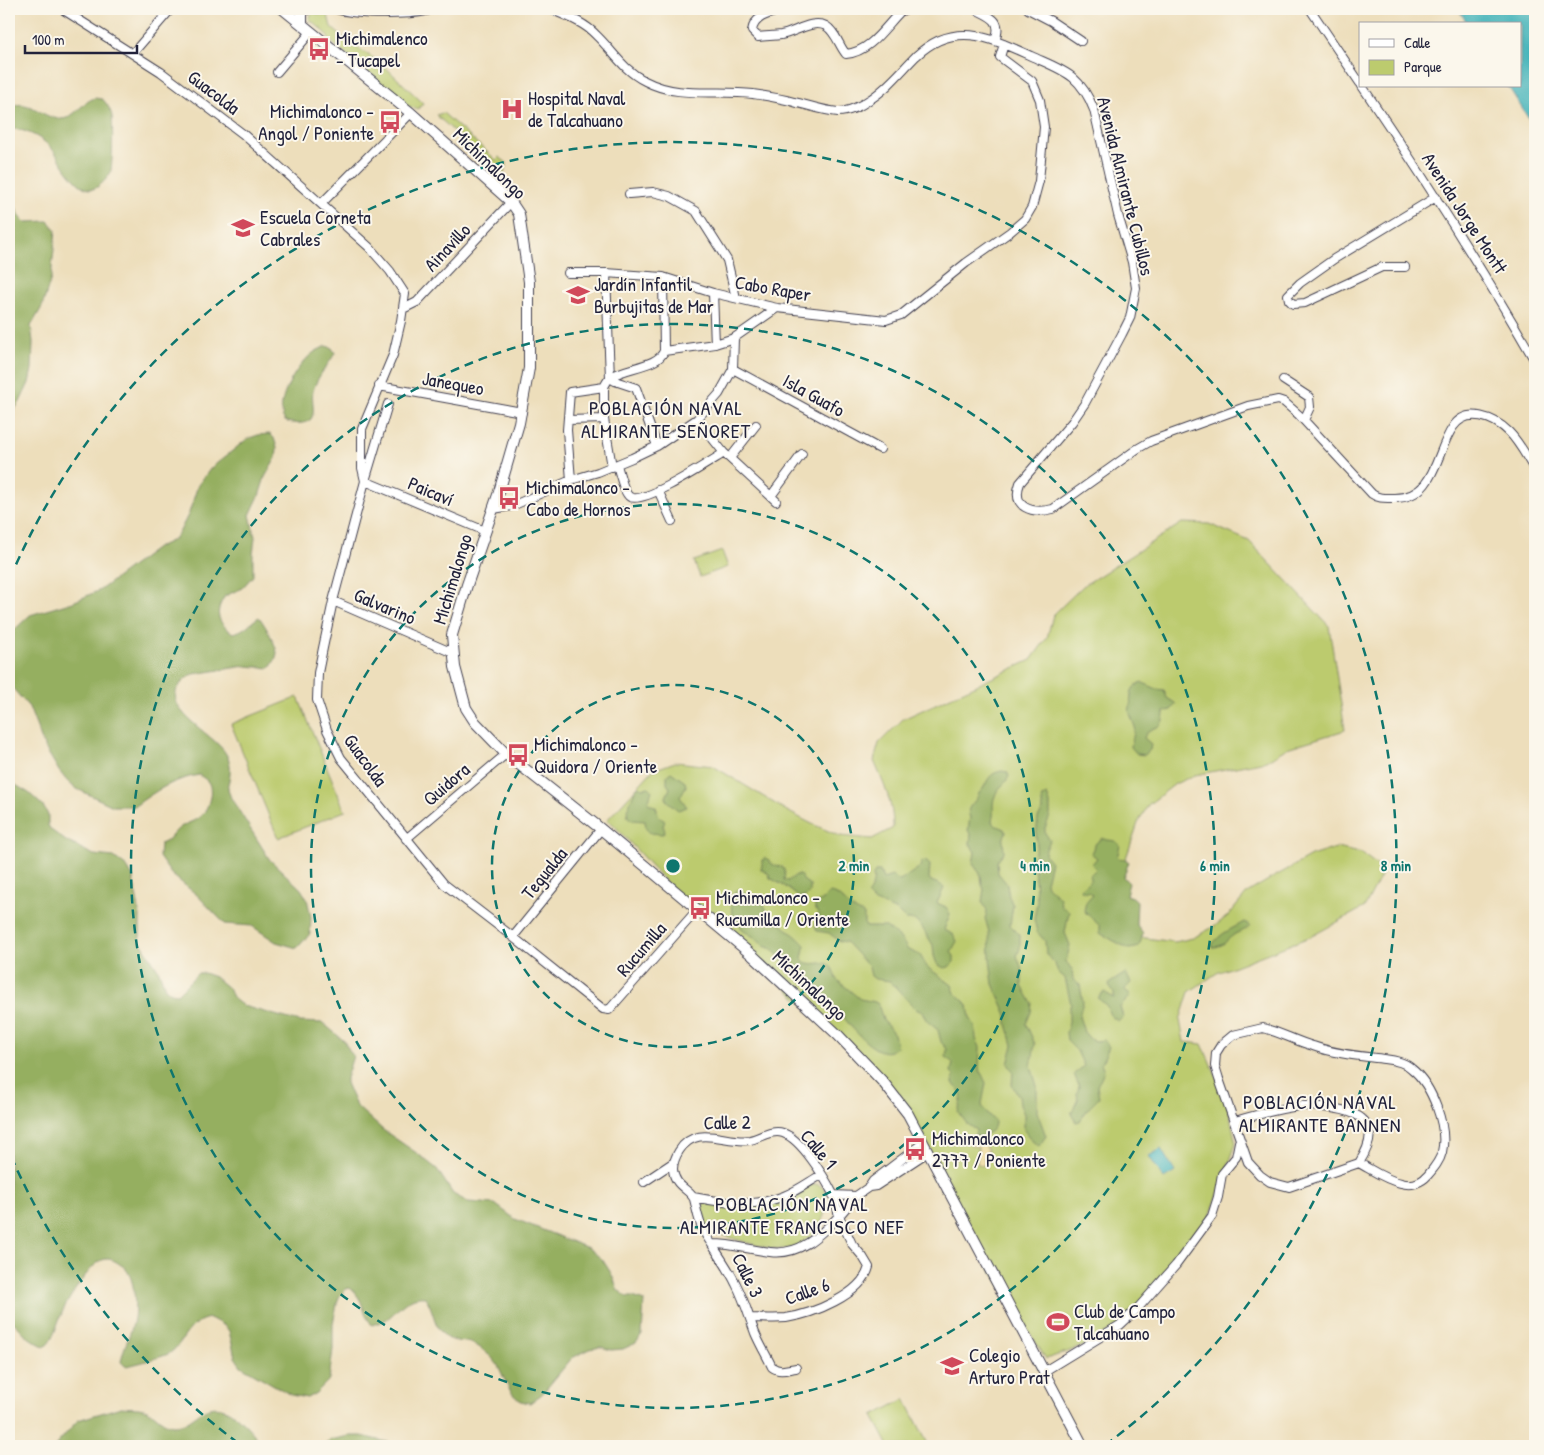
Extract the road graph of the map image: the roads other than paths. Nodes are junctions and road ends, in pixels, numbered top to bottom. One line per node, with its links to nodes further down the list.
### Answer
1 (62, 9): 19 (street, Guacolda)
2 (171, 9): 19 (street)
3 (283, 9): 14 (main road, Michimalongo)
4 (306, 9): 14 (main road)
5 (336, 9): 13 (street)
6 (433, 9): 13 (street)
7 (550, 9): 16 (street, Avenida Almirante Cubillos)
8 (786, 9): 9 (street)
9 (906, 9)
10 (975, 9): 16 (street)
11 (1028, 9): 17 (street)
12 (1310, 9): 21 (street, Avenida Jorge Montt)
13 (380, 11)
14 (302, 24): 15 (main road, Michimalongo)
15 (311, 32): 20 (street); 23 (main road, Michimalongo)
16 (995, 40): 18 (street, Avenida Almirante Cubillos)
17 (1081, 41)
18 (1004, 44): 34 (street, Cabo Raper); 50 (street, Avenida Almirante Cubillos)
19 (133, 53): 27 (street, Guacolda)
20 (277, 72)
21 (1359, 82)
22 (1363, 88): 25 (street, Avenida Jorge Montt)
23 (411, 113): 26 (main road, Michimalongo); 27 (street)
24 (629, 194): 33 (street)
25 (1436, 197): 28 (street); 39 (street, Avenida Jorge Montt)
26 (511, 202): 35 (street, Ainavillo); 46 (main road, Michimalongo)
27 (321, 204): 35 (street, Guacolda)
28 (1405, 267)
29 (568, 273): 30 (street, Cabo Raper)
30 (606, 273): 31 (street, Cabo Raper); 41 (street)
31 (663, 277): 32 (street, Cabo Raper); 38 (street)
32 (713, 293): 33 (street, Cabo Raper); 37 (street)
33 (736, 298): 34 (street, Cabo Raper)
34 (777, 308): 36 (street)
35 (403, 309): 43 (street, Guacolda)
36 (734, 338): 37 (street); 40 (street)
37 (715, 344): 38 (street)
38 (664, 351): 41 (street)
39 (1535, 360)
40 (733, 369): 47 (street); 53 (street, Isla Guafo)
41 (610, 378): 44 (street); 52 (street)
42 (1283, 380): 50 (street)
43 (379, 386): 46 (street, Janequeo); 59 (street, Guacolda)
44 (604, 387): 48 (street); 49 (street)
45 (388, 404): 59 (street, Guacolda)
46 (522, 412): 61 (main road, Michimalongo)
47 (697, 419): 52 (street); 55 (street)
48 (568, 420): 49 (street); 58 (street)
49 (604, 420): 56 (street)
50 (1304, 420): 57 (street, Avenida Almirante Cubillos)
51 (756, 425): 55 (street)
52 (657, 446): 56 (street)
53 (880, 449)
54 (802, 454): 55 (street)
55 (727, 455): 60 (street)
56 (614, 466): 58 (street); 60 (street)
57 (1535, 470)
58 (571, 480): 61 (street)
59 (365, 481): 63 (street, Paicaví); 64 (street, Guacolda)
60 (658, 490): 62 (street)
61 (493, 509): 63 (main road, Michimalongo)
62 (672, 521)
63 (485, 531): 65 (main road, Michimalongo)
64 (333, 601): 65 (street, Galvarino); 68 (street, Guacolda)
65 (453, 653): 66 (main road, Michimalongo)
66 (506, 754): 67 (main road, Michimalongo); 68 (street, Quidora)
67 (601, 829): 69 (main road, Michimalongo); 70 (street, Tegualda)
68 (406, 839): 70 (street, Guacolda)
69 (697, 910): 71 (street, Rucumilla); 75 (main road, Michimalongo)
70 (513, 937): 71 (street, Guacolda)
71 (609, 1010)
72 (1235, 1121): 74 (street); 79 (street); 79 (street)
73 (781, 1132): 77 (street, Calle 2); 80 (street, Calle 1)
74 (1239, 1138): 76 (street); 78 (street)
75 (926, 1147): 83 (street); 90 (main road, Michimalongo)
76 (1234, 1161): 78 (street); 90 (street)
77 (674, 1162): 81 (street); 84 (street, Calle 3)
78 (1248, 1162): 79 (street)
79 (1359, 1163)
80 (821, 1175): 82 (street, Calle 1); 84 (street)
81 (644, 1182)
82 (833, 1195): 83 (street); 85 (street, Calle 1)
83 (856, 1196): 85 (street)
84 (693, 1197): 86 (street, Calle 3)
85 (839, 1216): 86 (street); 87 (street, Calle 1)
86 (713, 1244): 88 (street, Calle 3)
87 (867, 1274): 88 (street, Calle 6)
88 (750, 1318): 89 (street, Calle 3)
89 (796, 1368)
90 (1043, 1372): 91 (main road, Michimalongo)
91 (1083, 1446)

